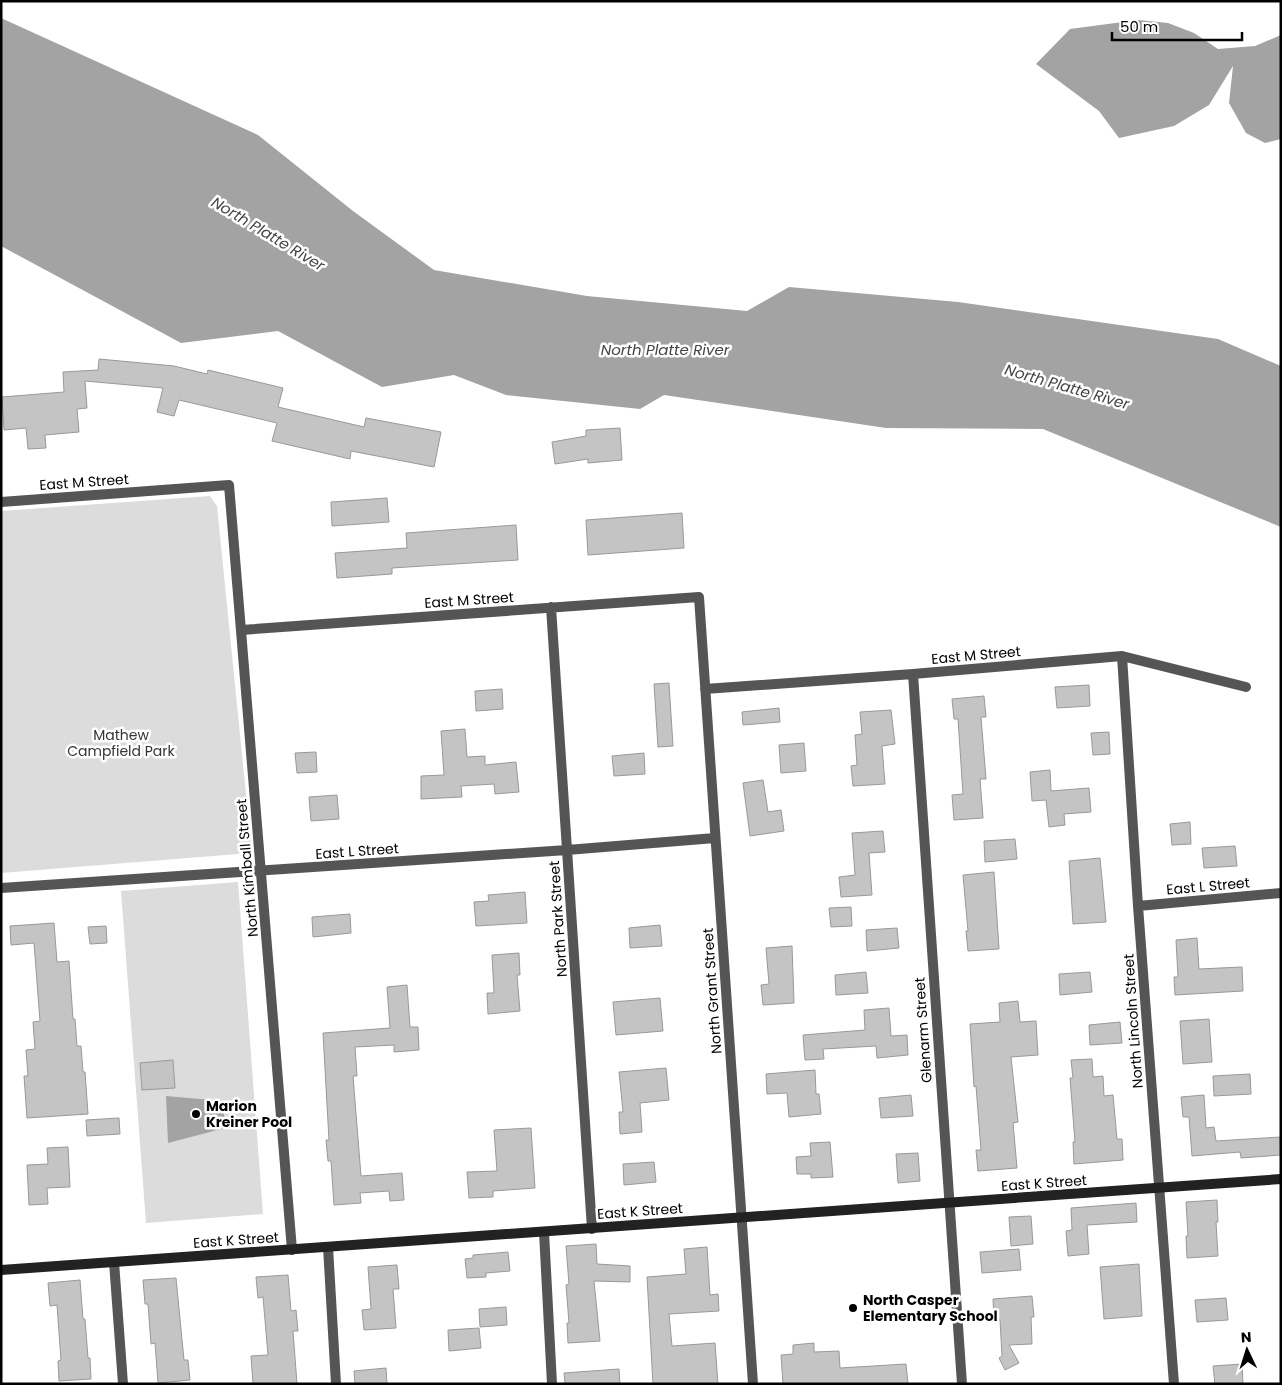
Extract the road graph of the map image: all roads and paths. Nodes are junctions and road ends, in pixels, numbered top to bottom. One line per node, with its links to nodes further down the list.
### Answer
1 (229, 485): 2 (street, East M Street); 5 (street, North Kimball Street)
2 (1, 502)
3 (699, 597): 4 (street, East M Street); 9 (street, North Grant Street)
4 (551, 608): 5 (street, East M Street); 11 (street, North Park Street)
5 (241, 630): 12 (street, North Kimball Street)
6 (1122, 656): 7 (street, East M Street); 8 (street, East M Street); 15 (street, North Lincoln Street)
7 (913, 674): 9 (street, East M Street); 18 (street, Glenarm Street)
8 (1246, 688)
9 (705, 689): 10 (street, North Grant Street)
10 (715, 838): 11 (street, East L Street); 19 (street, North Grant Street)
11 (567, 850): 12 (street, East L Street); 20 (street, North Park Street)
12 (261, 872): 13 (street, East L Street); 23 (street, North Kimball Street)
13 (1, 888)
14 (1281, 893): 15 (street, East L Street)
15 (1138, 906): 17 (street, North Lincoln Street)
16 (1281, 1180): 17 (street, East K Street)
17 (1160, 1188): 18 (street, East K Street); 31 (street, North Lincoln Street)
18 (949, 1203): 19 (street, East K Street); 30 (street, Glenarm Street)
19 (742, 1218): 20 (street, East K Street); 29 (street, North Grant Street)
20 (592, 1228): 21 (street, East K Street)
21 (544, 1232): 22 (street, East K Street); 28 (street)
22 (328, 1247): 23 (street, East K Street); 27 (street)
23 (292, 1250): 24 (street, East K Street)
24 (114, 1262): 25 (street, East K Street); 26 (street)
25 (1, 1270)
26 (123, 1384)
27 (336, 1384)
28 (552, 1384)
29 (753, 1384)
30 (962, 1384)
31 (1174, 1384)

